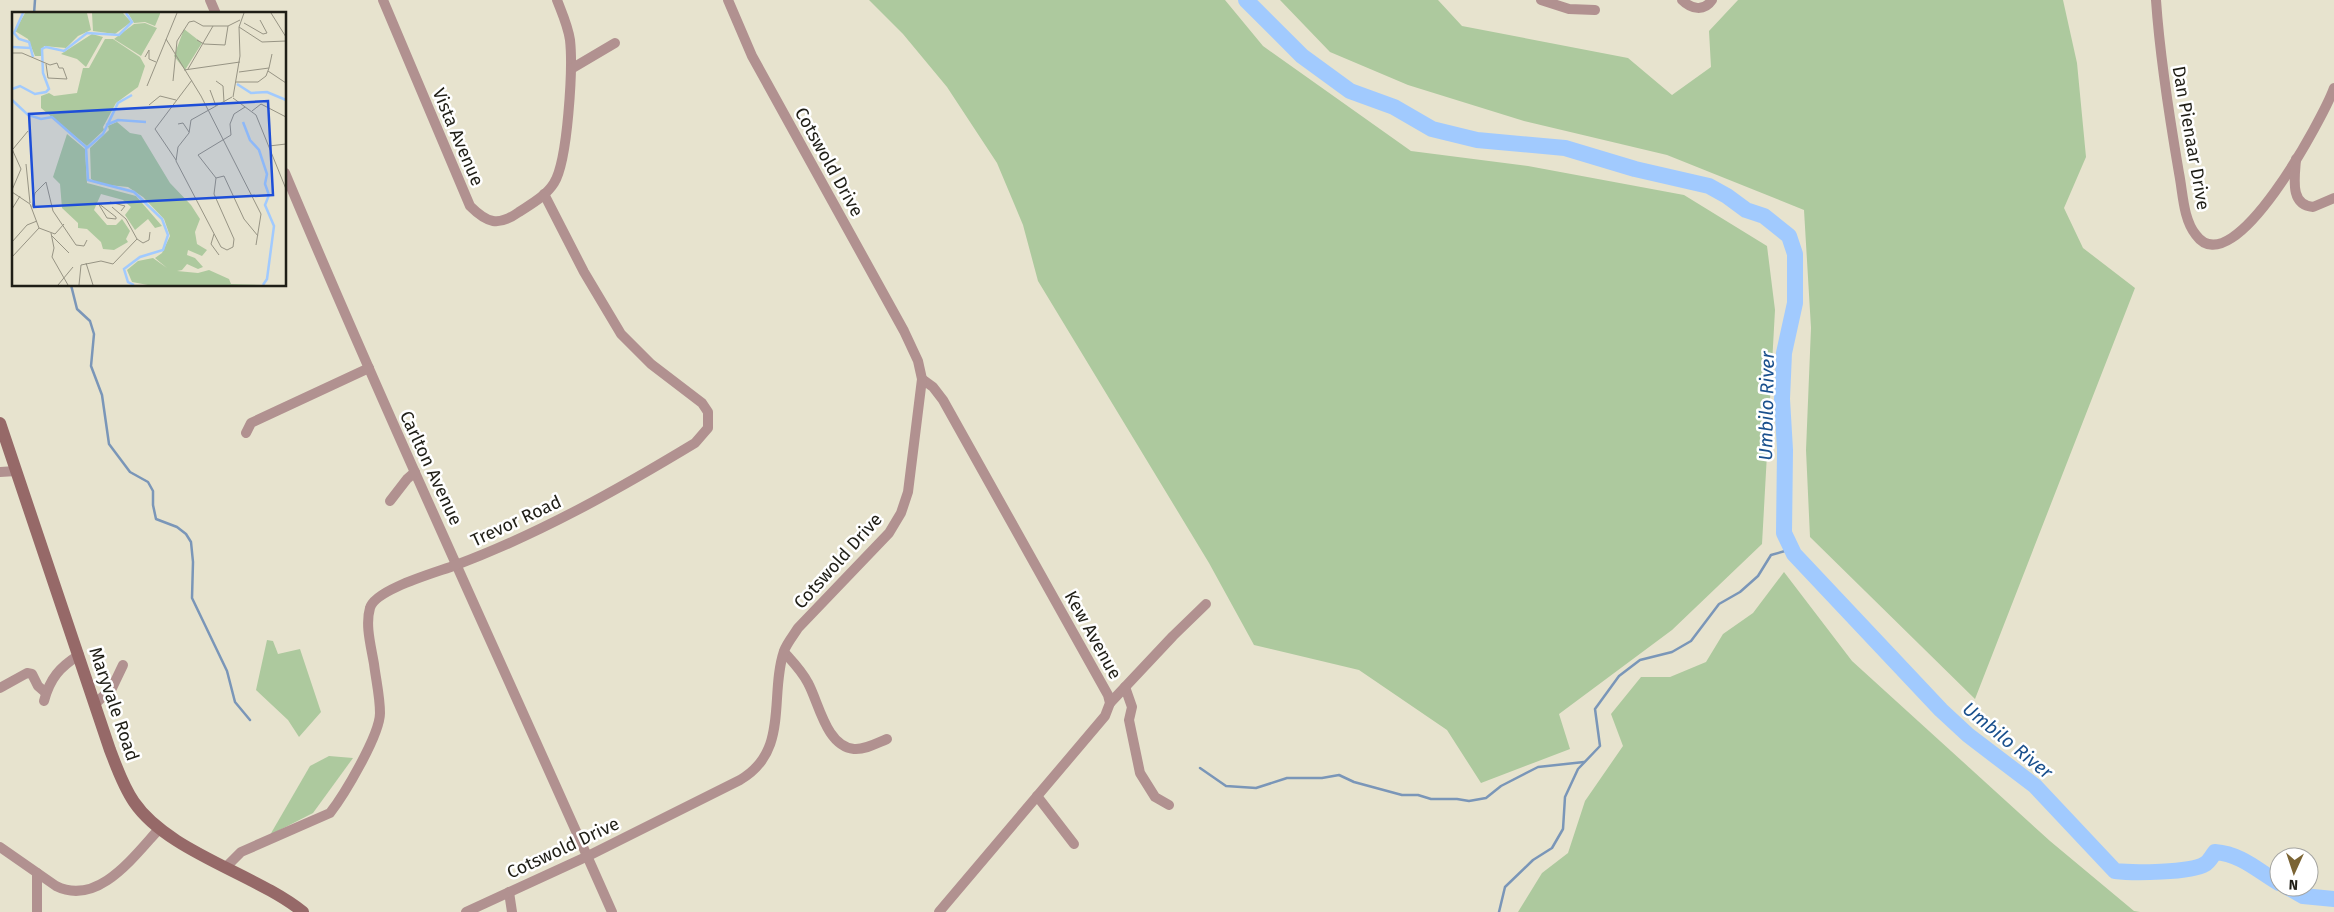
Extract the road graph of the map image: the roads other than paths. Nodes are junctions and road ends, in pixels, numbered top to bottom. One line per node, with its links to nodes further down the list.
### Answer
1 (210, 0): 10 (street)
2 (383, 0): 16 (street, Vista Avenue)
3 (557, 0): 12 (street, Vista Avenue)
4 (728, 0): 19 (street, Cotswold Drive)
5 (1541, 0): 9 (street)
6 (1682, 0): 7 (street)
7 (1712, 0)
8 (2156, 0): 14 (street, Dan Pienaar Drive)
9 (1595, 10)
10 (215, 12)
11 (616, 43): 12 (street)
12 (571, 69): 16 (street, Vista Avenue)
13 (2334, 88): 14 (street, Dan Pienaar Drive)
14 (2296, 158): 17 (street)
15 (286, 175): 18 (street, Carlton Avenue)
16 (544, 194): 26 (street, Trevor Road)
17 (2334, 198)
18 (369, 368): 21 (street); 24 (street, Carlton Avenue)
19 (922, 379): 28 (street, Cotswold Drive); 33 (street, Kew Avenue)
20 (0, 423): 22 (street, Maryvale Road)
21 (246, 433)
22 (16, 471): 23 (street); 29 (street, Maryvale Road)
23 (0, 472)
24 (415, 472): 25 (street); 26 (street, Carlton Avenue)
25 (390, 501)
26 (458, 565): 41 (street, Carlton Avenue); 42 (street, Trevor Road)
27 (1206, 604): 31 (street)
28 (784, 652): 35 (street); 41 (street, Cotswold Drive)
29 (79, 654): 32 (street); 34 (street, Maryvale Road)
30 (123, 665): 34 (street)
31 (1125, 686): 33 (street); 37 (street)
32 (0, 688)
33 (1110, 703): 36 (street, Kew Avenue)
34 (96, 704): 38 (street, Maryvale Road)
35 (887, 739)
36 (1037, 796): 39 (street); 50 (street, Kew Avenue)
37 (1169, 805)
38 (160, 828): 42 (street, Maryvale Road); 43 (street)
39 (1074, 844)
40 (0, 847): 43 (street)
41 (588, 856): 44 (street, Cotswold Drive); 49 (street, Carlton Avenue)
42 (226, 867): 46 (street, Maryvale Road)
43 (37, 873): 45 (street)
44 (509, 892): 47 (street, Cotswold Drive); 48 (street)
45 (37, 912)
46 (304, 912)
47 (466, 912)
48 (512, 912)
49 (612, 912)
50 (939, 912)

